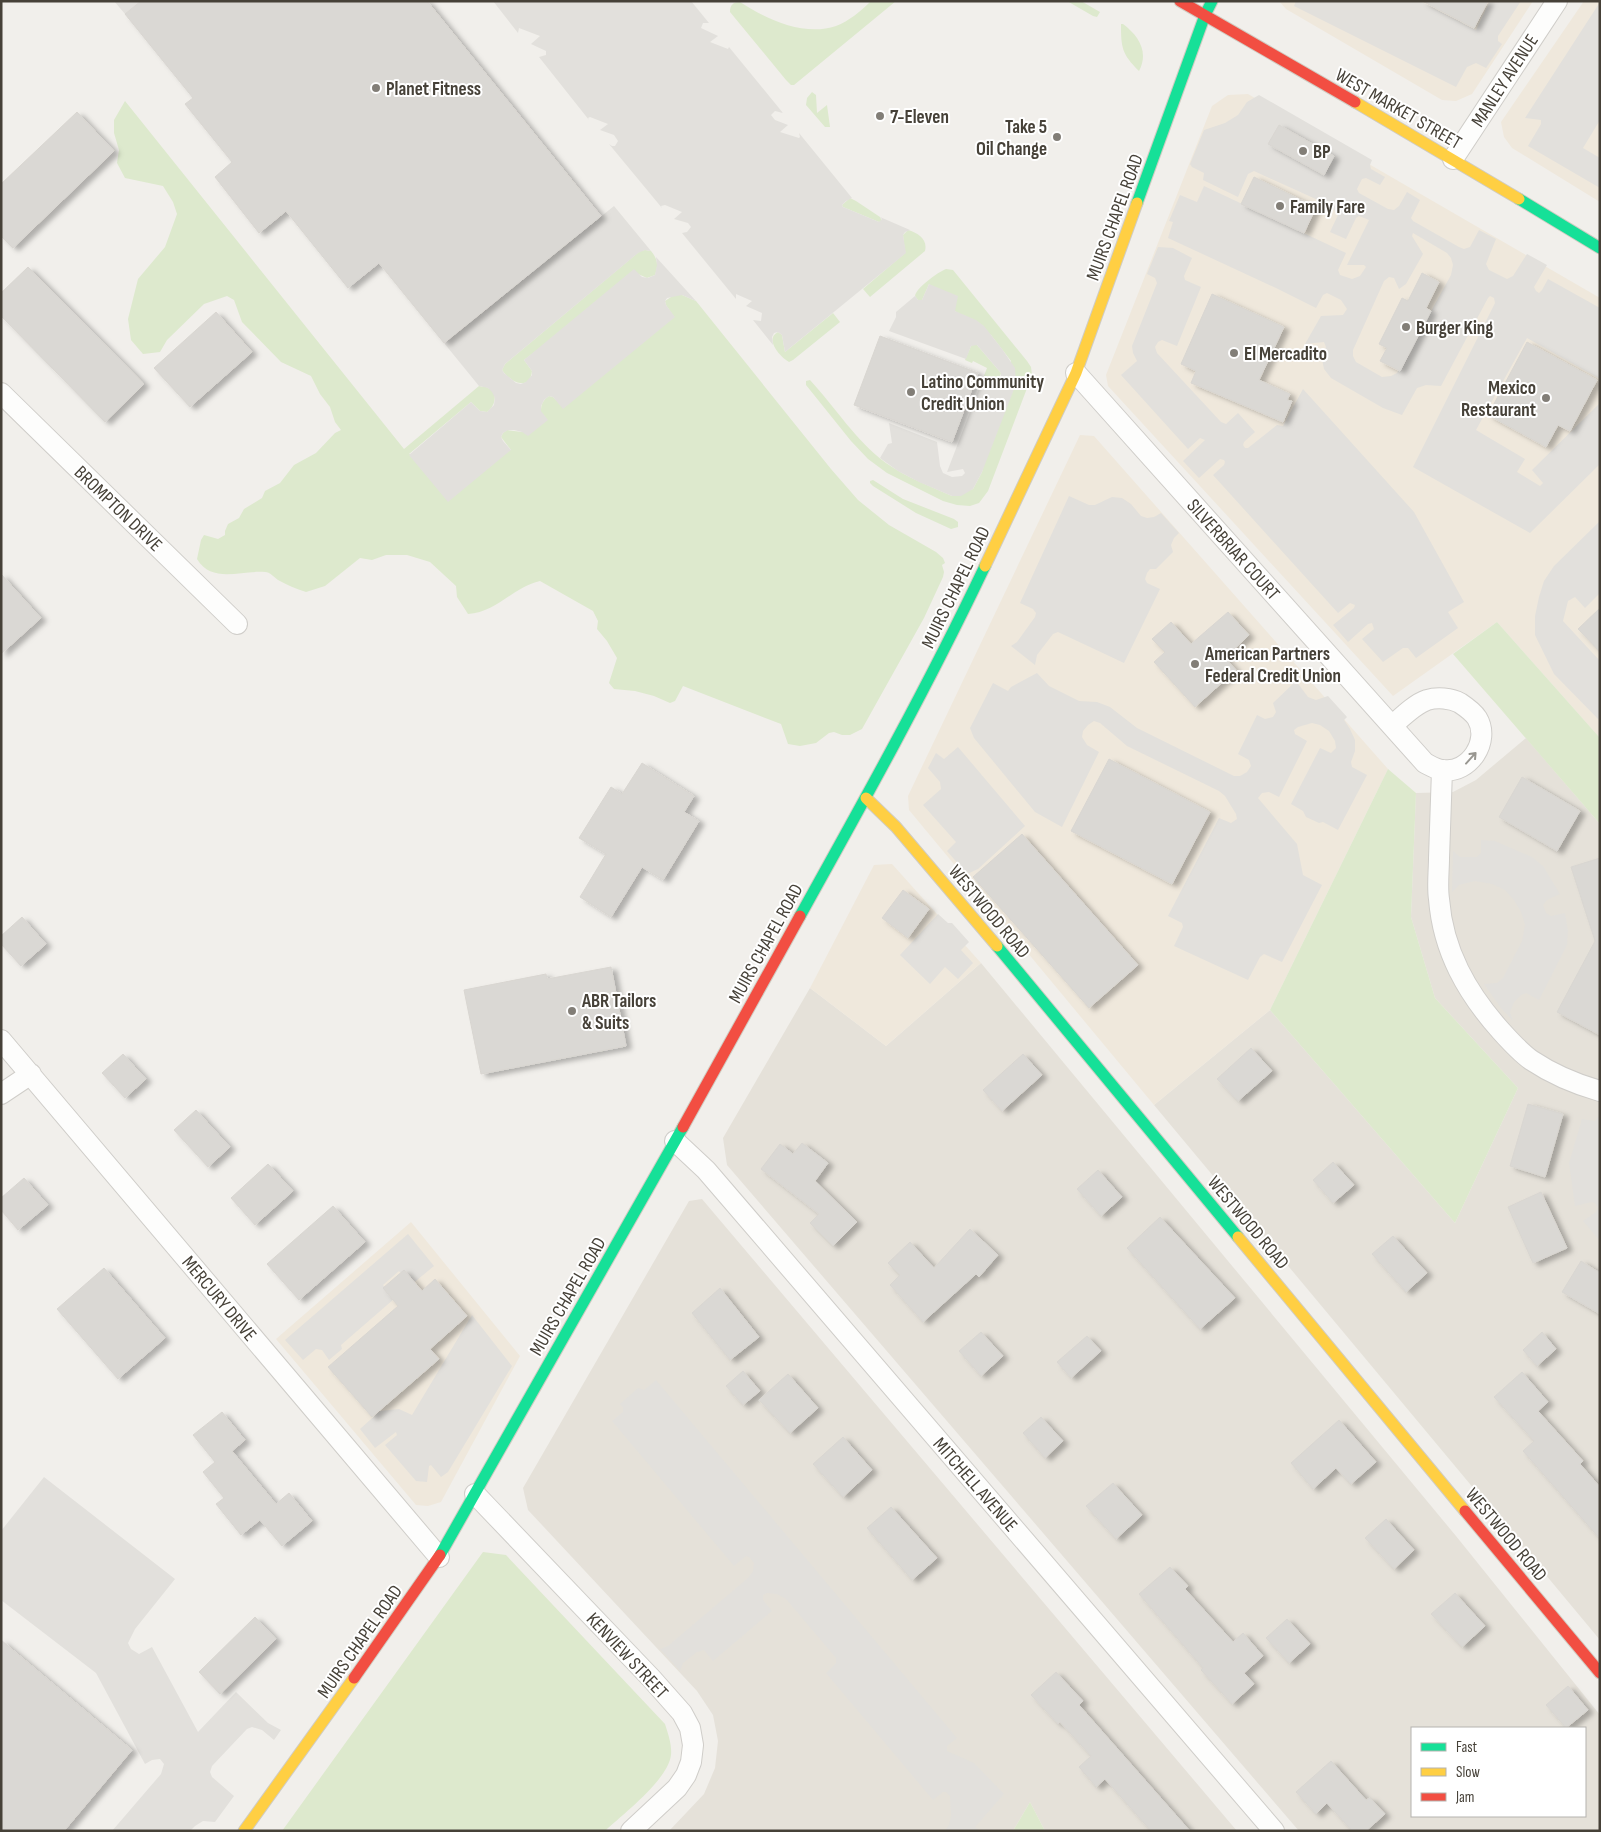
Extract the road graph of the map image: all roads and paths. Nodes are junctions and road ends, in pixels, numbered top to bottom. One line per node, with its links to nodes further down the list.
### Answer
1 (1180, 1): 4 (main road, WEST MARKET STREET)
2 (1212, 1): 4 (main road, MUIRS CHAPEL ROAD)
3 (1556, 1): 5 (street, MANLEY AVENUE)
4 (1204, 15): 5 (main road, WEST MARKET STREET); 7 (main road, MUIRS CHAPEL ROAD)
5 (1453, 159): 6 (main road, WEST MARKET STREET)
6 (1600, 248)
7 (1076, 373): 10 (street, SILVERBRIAR COURT); 12 (main road, MUIRS CHAPEL ROAD)
8 (1, 393): 9 (street, BROMPTON DRIVE)
9 (237, 624)
10 (1393, 725): 11 (street, SILVERBRIAR COURT); 11 (street, one-way to 10)
11 (1442, 770): 15 (street)
12 (866, 798): 17 (main road, MUIRS CHAPEL ROAD); 20 (main road, WESTWOOD ROAD)
13 (1, 1040): 14 (street, MERCURY DRIVE)
14 (31, 1074): 16 (street); 19 (street, MERCURY DRIVE)
15 (1600, 1091)
16 (1, 1094)
17 (675, 1141): 18 (main road, MUIRS CHAPEL ROAD); 23 (street, MITCHELL AVENUE)
18 (475, 1494): 19 (main road, MUIRS CHAPEL ROAD); 22 (street, KENVIEW STREET)
19 (438, 1557): 21 (main road, MUIRS CHAPEL ROAD)
20 (1600, 1673)
21 (244, 1831)
22 (631, 1831)
23 (1274, 1831)

